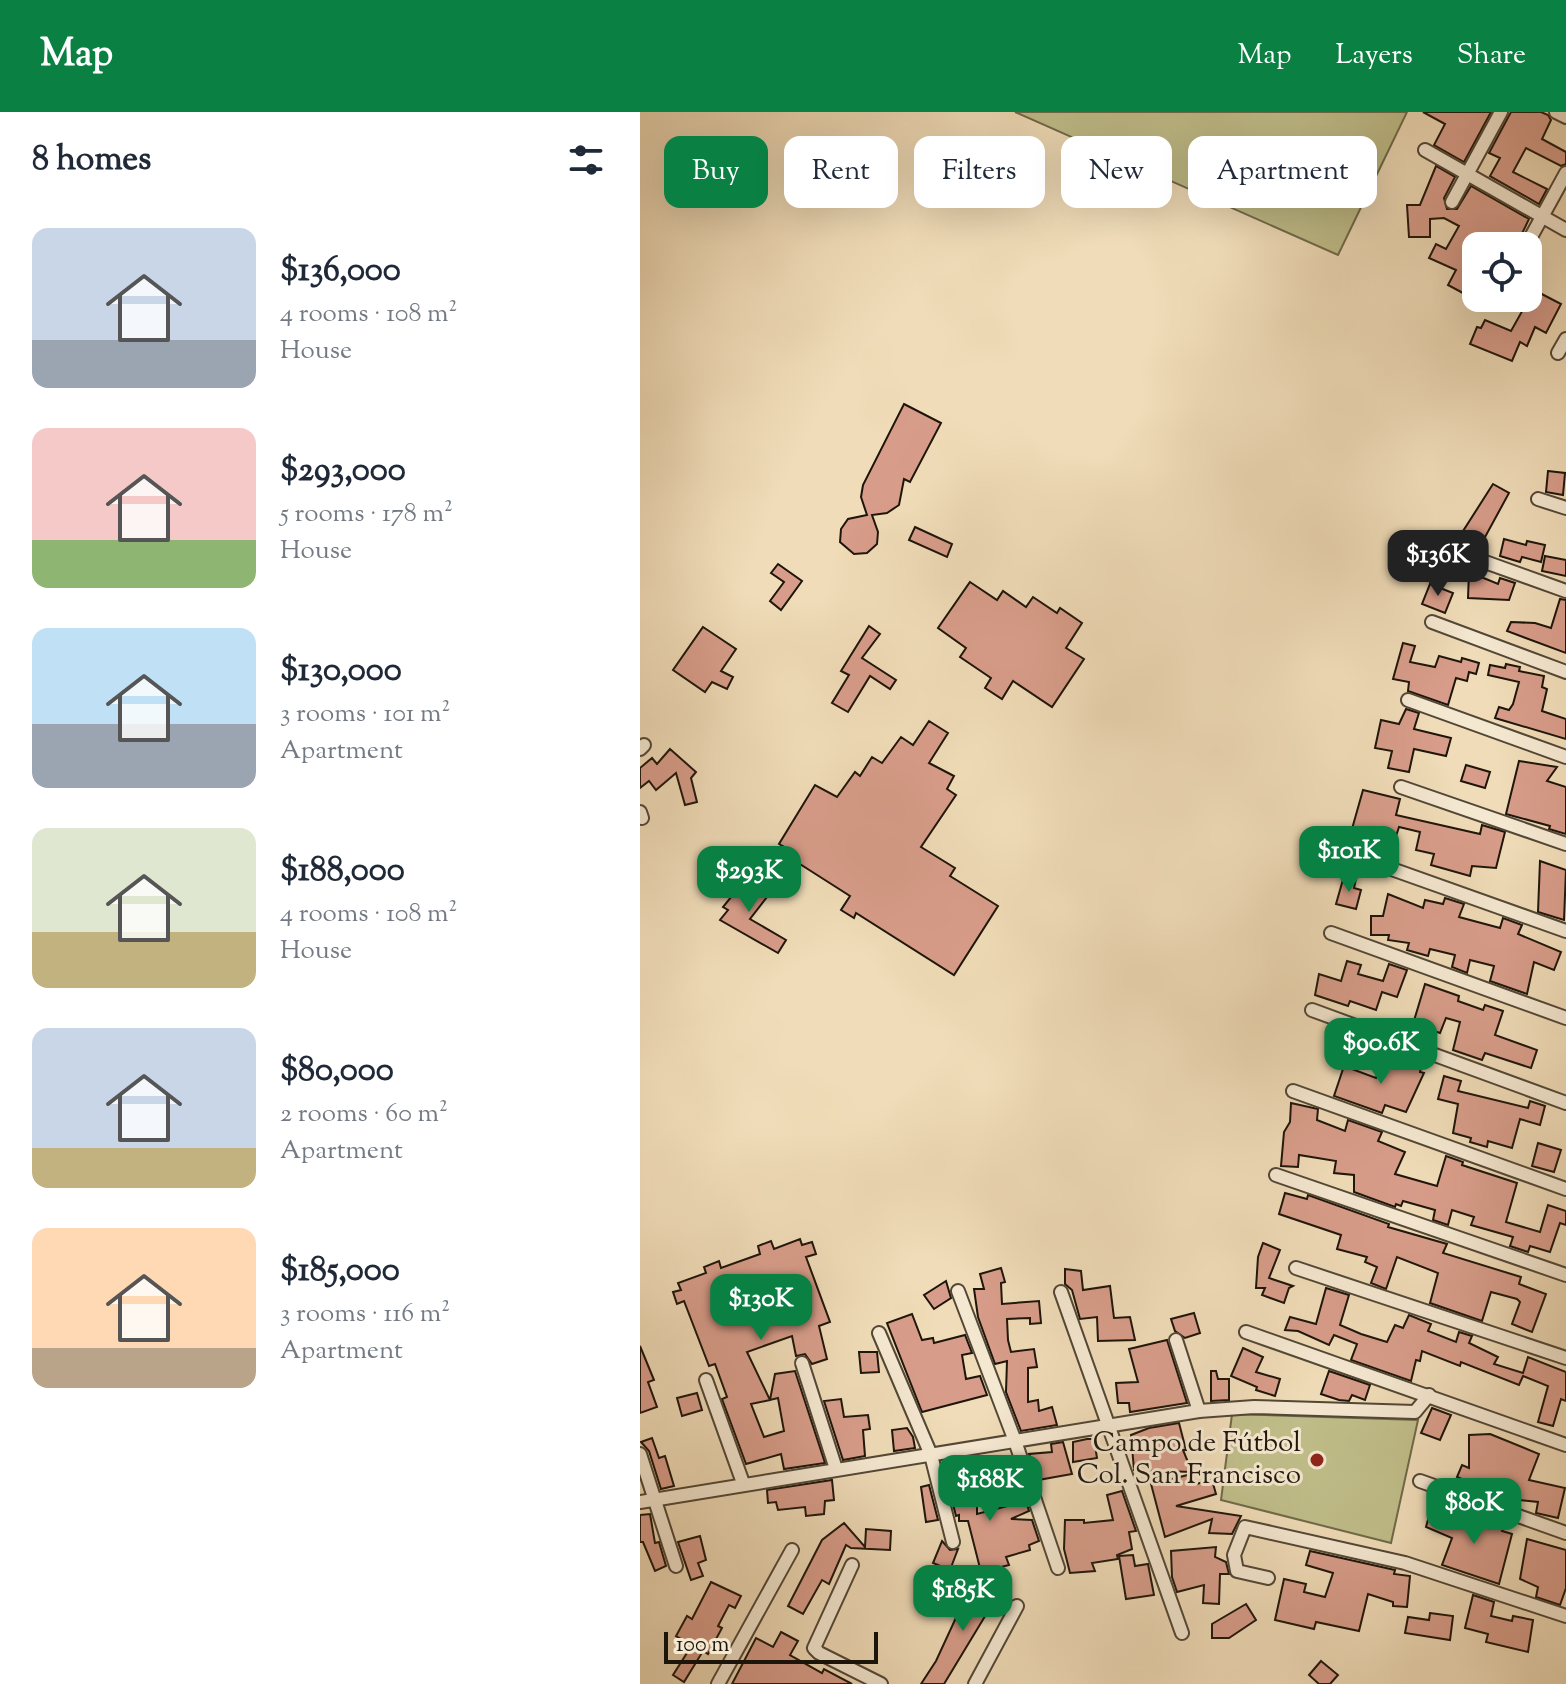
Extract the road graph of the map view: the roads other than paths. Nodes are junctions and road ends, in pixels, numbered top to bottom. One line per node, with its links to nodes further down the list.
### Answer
1 (1501, 112): 6 (street)
2 (1556, 112): 3 (street)
3 (1566, 117)
4 (1425, 150): 6 (street)
5 (1566, 173): 8 (street)
6 (1467, 174): 7 (street); 8 (street)
7 (1452, 202)
8 (1542, 217): 9 (street); 10 (street)
9 (1566, 230)
10 (1534, 232)
11 (1566, 339): 12 (street)
12 (1558, 353)
13 (1538, 499): 14 (street)
14 (1566, 508)
15 (1460, 553): 16 (street)
16 (1566, 591)
17 (1432, 622): 18 (street)
18 (1566, 672)
19 (1408, 700): 20 (street)
20 (1566, 757)
21 (1401, 787): 22 (street)
22 (1566, 844)
23 (1358, 857): 24 (street)
24 (1566, 931)
25 (1331, 933): 27 (street)
26 (1312, 1010): 29 (street)
27 (1566, 1018)
28 (1293, 1091): 31 (street)
29 (1566, 1103)
30 (1276, 1175): 33 (street)
31 (1566, 1189)
32 (1296, 1268): 39 (street)
33 (1566, 1275)
34 (958, 1291): 45 (street)
35 (1061, 1292): 44 (street)
36 (1246, 1332): 42 (street)
37 (879, 1333): 48 (street)
38 (1176, 1340): 43 (street)
39 (1566, 1358)
40 (802, 1363): 49 (street)
41 (706, 1380): 51 (street)
42 (1429, 1395): 43 (street); 46 (street)
43 (1199, 1411): 44 (street)
44 (1108, 1428): 45 (street); 63 (street)
45 (1015, 1441): 48 (street); 59 (street)
46 (1566, 1445)
47 (640, 1454): 52 (street)
48 (931, 1455): 49 (street); 55 (street)
49 (836, 1469): 51 (street)
50 (1420, 1481): 54 (street)
51 (743, 1483): 52 (street)
52 (656, 1498): 53 (street); 58 (street)
53 (640, 1502)
54 (1566, 1533)
55 (953, 1542)
56 (792, 1550): 65 (street)
57 (852, 1565): 64 (street)
58 (676, 1566)
59 (1058, 1568)
60 (1268, 1578): 62 (street)
61 (1017, 1606): 66 (street)
62 (1566, 1616)
63 (1182, 1633)
64 (872, 1682)
65 (718, 1684)
66 (975, 1684)

